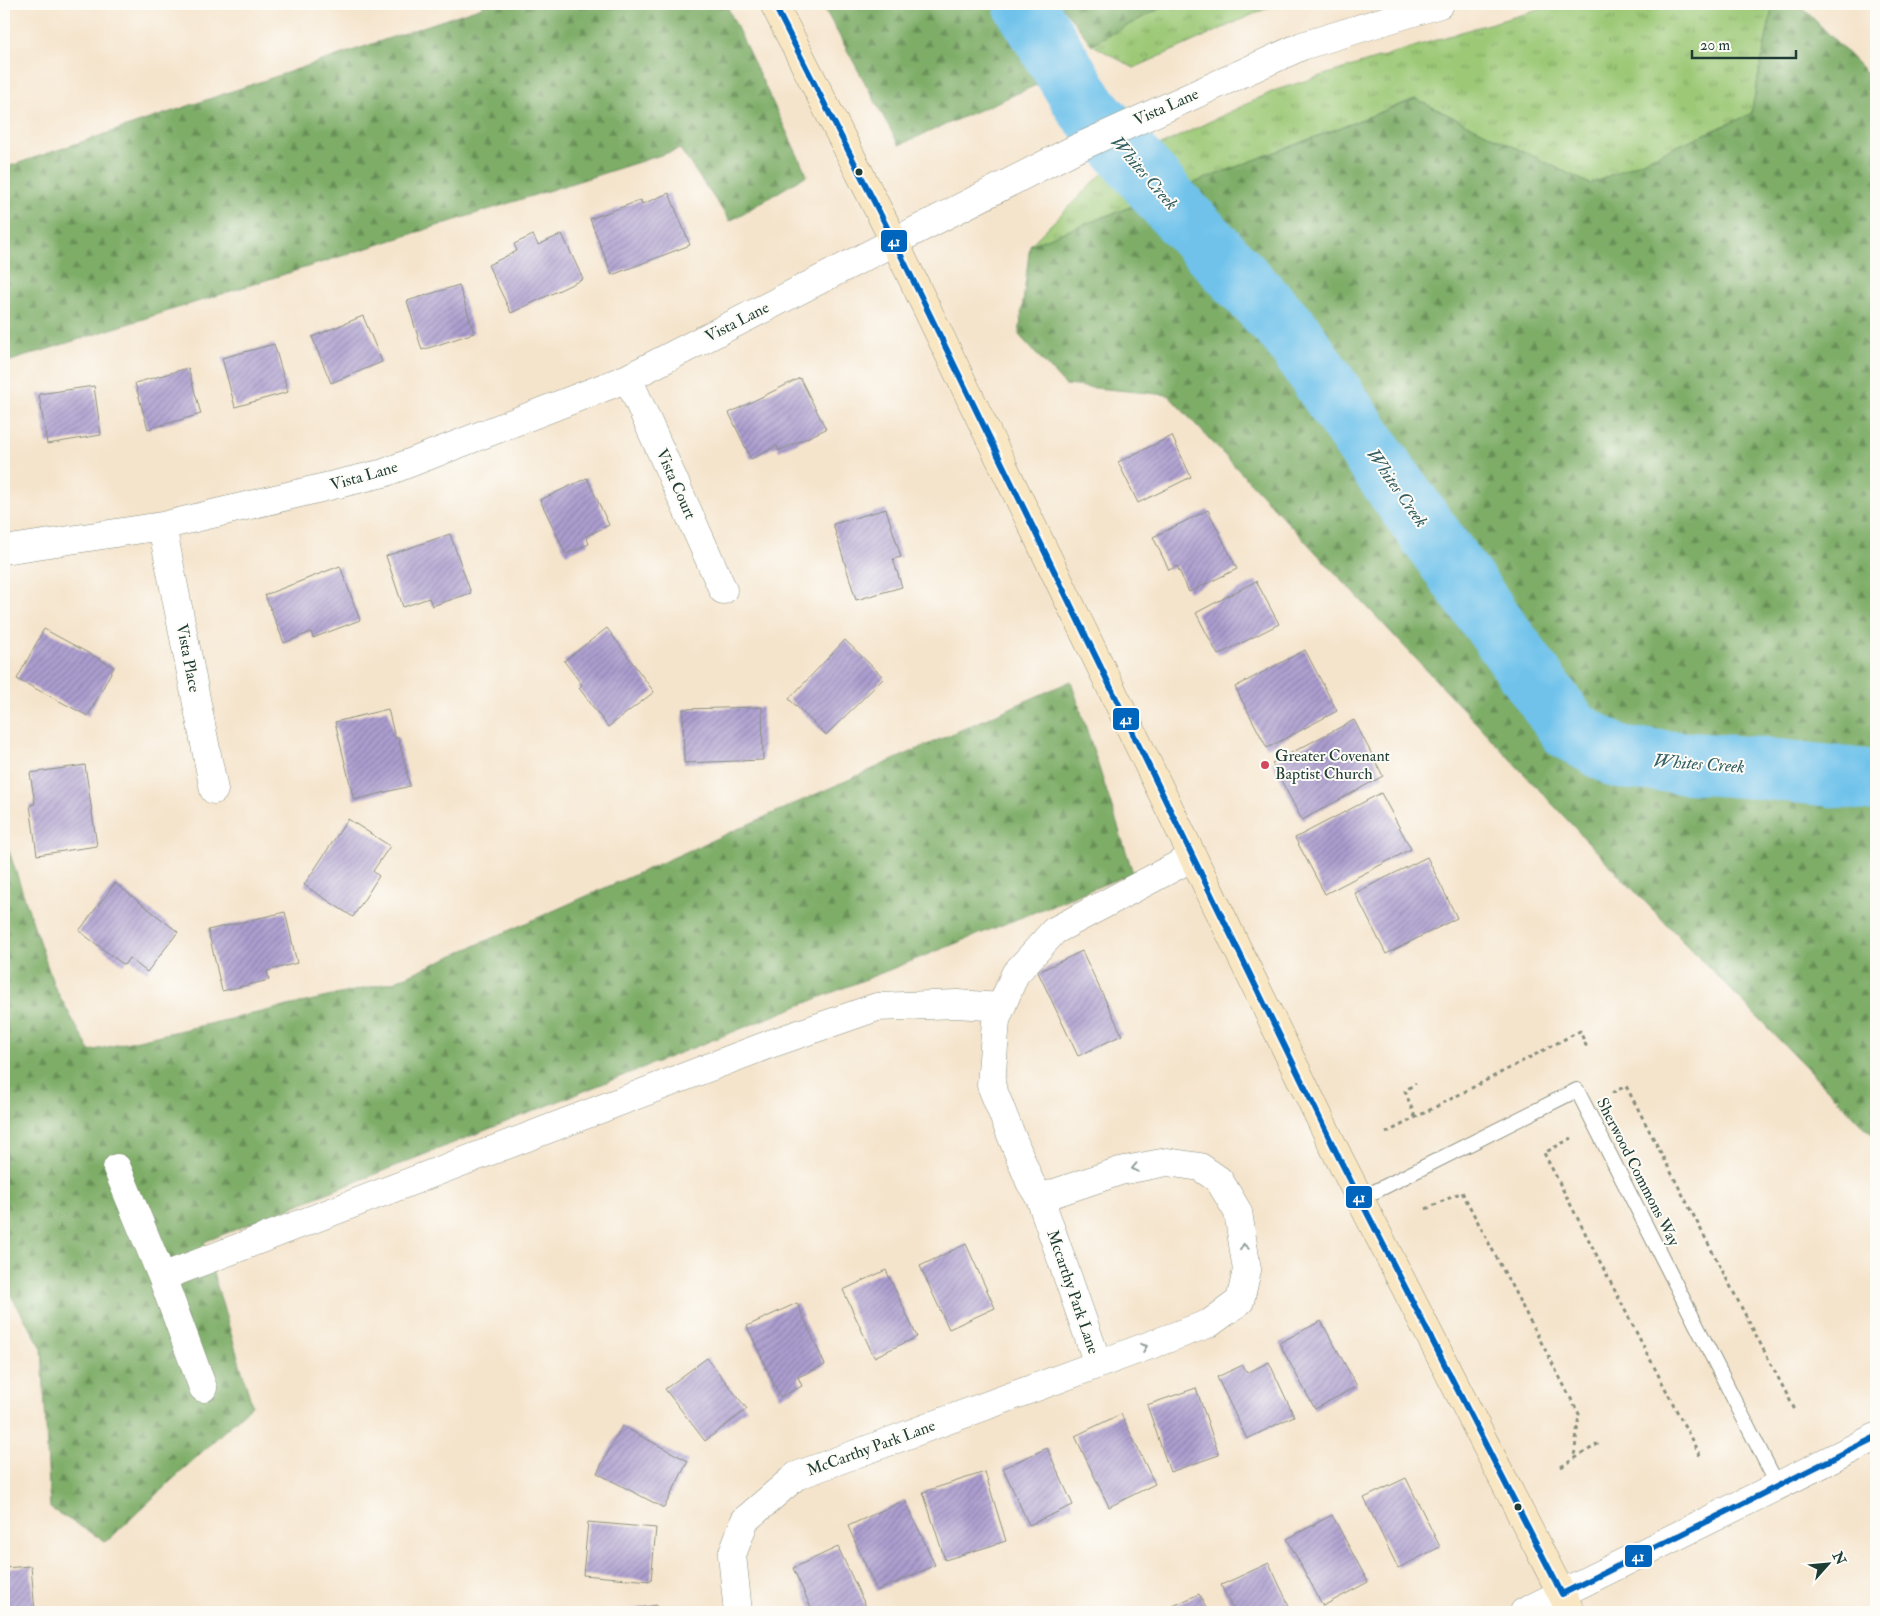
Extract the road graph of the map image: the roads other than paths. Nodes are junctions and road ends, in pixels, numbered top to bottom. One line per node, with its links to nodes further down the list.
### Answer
1 (774, 4): 3 (street)
2 (1440, 4): 3 (street, Vista Lane)
3 (894, 240): 4 (street, Vista Lane); 9 (street)
4 (628, 378): 5 (street, Vista Lane); 7 (street, Vista Court)
5 (162, 526): 6 (street, Vista Lane); 8 (street, Vista Place)
6 (4, 550)
7 (723, 590)
8 (214, 790)
9 (1193, 856): 10 (street, Mccarthy Park Lane); 13 (street)
10 (1001, 1007): 12 (street, Mccarthy Park Lane); 14 (street)
11 (117, 1168): 14 (street)
12 (1040, 1198): 15 (street, Mccarthy Park Lane); 15 (street, Mccarthy Park Lane, one-way to 12)
13 (1360, 1199): 18 (lane, Sherwood Commons Way); 19 (street)
14 (162, 1277): 16 (street)
15 (1098, 1364): 20 (street, McCarthy Park Lane)
16 (203, 1388)
17 (1876, 1437): 18 (street)
18 (1778, 1486): 19 (street)
19 (1567, 1603): 21 (street)
20 (738, 1612)
21 (1524, 1612)

